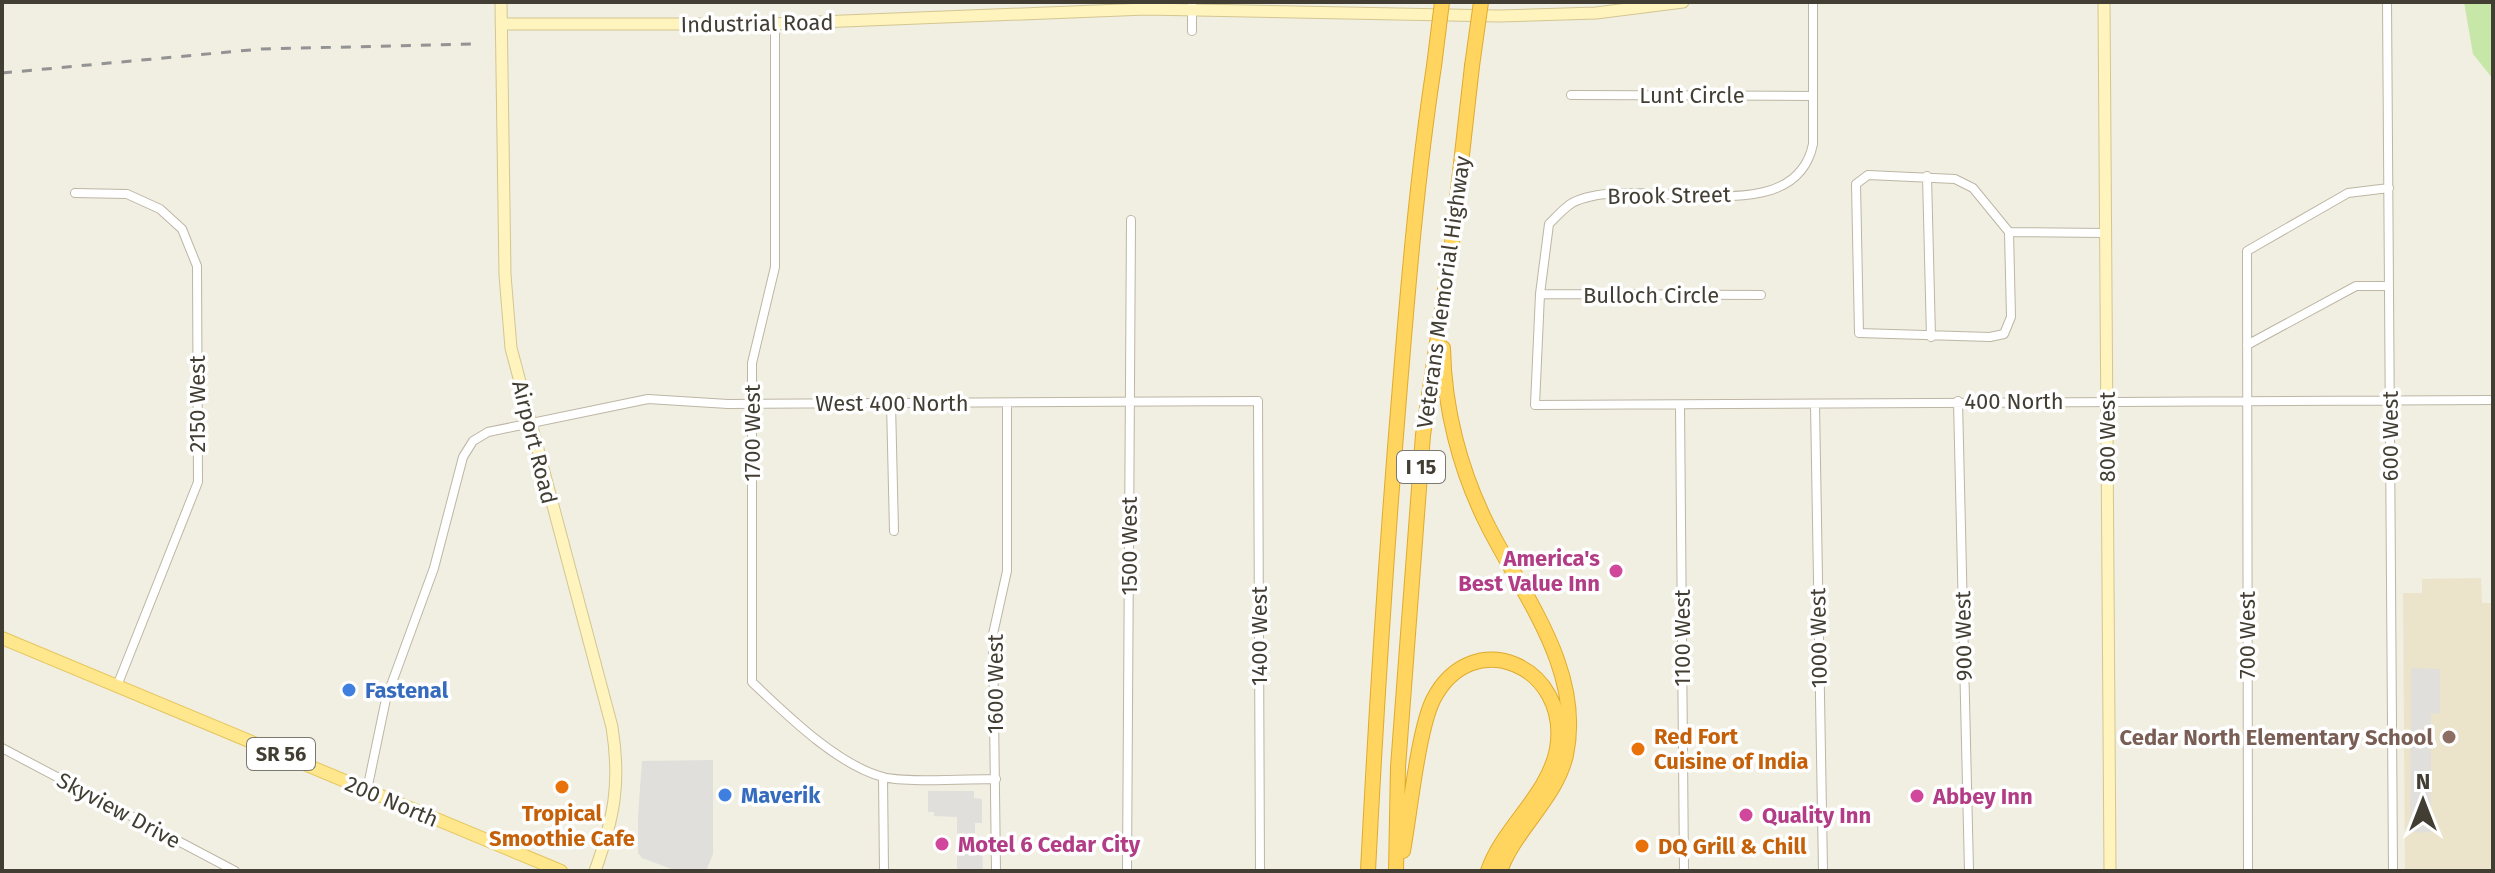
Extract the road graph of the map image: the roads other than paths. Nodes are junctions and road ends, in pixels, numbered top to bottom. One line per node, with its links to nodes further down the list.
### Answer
1 (501, 2): 9 (street, Airport Road)
2 (1442, 2): 54 (highway, Veterans Memorial Highway / I 15, bridge)
3 (1481, 2): 20 (highway, Veterans Memorial Highway / I 15, bridge)
4 (1683, 2): 8 (street, Industrial Road)
5 (1813, 2): 13 (street, Brook Street)
6 (2104, 2): 19 (street, 800 West)
7 (2387, 2): 15 (street, 600 West)
8 (1192, 6): 10 (street, Industrial Road); 11 (street)
9 (501, 24): 10 (street, Industrial Road); 39 (street, Airport Road)
10 (775, 24): 35 (street, 1700 West)
11 (1192, 31)
12 (1571, 95): 13 (street, Lunt Circle)
13 (1813, 96): 22 (street, Brook Street)
14 (1927, 176): 18 (street); 24 (street); 24 (street)
15 (2389, 188): 21 (street, 600 West); 25 (street, 700 West)
16 (75, 193): 42 (street, 2150 West)
17 (1131, 220): 34 (street, 1500 West)
18 (2009, 232): 19 (street); 24 (street)
19 (2105, 233): 30 (street, 800 West)
20 (1452, 243): 55 (highway, Veterans Memorial Highway / I 15); 57 (highway)
21 (2389, 286): 25 (street); 31 (street, 600 West)
22 (1540, 294): 23 (street, Bulloch Circle); 37 (street, Brook Street)
23 (1761, 295)
24 (1931, 337)
25 (2247, 345): 26 (street, 700 West)
26 (2246, 399): 30 (street, 400 North); 31 (street, 400 North); 62 (street, 700 West)
27 (2493, 400): 31 (street, 400 North)
28 (1258, 401): 34 (street, West 400 North); 53 (street, 1400 West)
29 (1958, 401): 30 (street, 400 North); 36 (street, 400 North); 60 (street, 900 West)
30 (2106, 401): 61 (street, 800 West)
31 (2390, 401): 63 (street, 600 West)
32 (891, 403): 33 (street, West 400 North); 35 (street, West 400 North); 40 (street)
33 (1007, 403): 34 (street, West 400 North); 45 (street, 1600 West)
34 (1130, 403): 52 (street, 1500 West)
35 (752, 404): 39 (street, West 400 North); 44 (street, 1700 West)
36 (1815, 404): 38 (street, 400 North); 59 (street, 1000 West)
37 (1535, 405): 38 (street, 400 North)
38 (1680, 405): 58 (street, 1100 West)
39 (529, 424): 46 (street, West 400 North); 49 (street, Airport Road)
40 (894, 531)
41 (2, 638): 42 (main road, 200 North / SR 56)
42 (117, 686): 46 (main road, 200 North / SR 56)
43 (2, 748): 47 (street, Skyview Drive)
44 (883, 777): 45 (street, 1700 West); 50 (street)
45 (996, 779): 51 (street, 1600 West)
46 (367, 790): 48 (main road, 200 North / SR 56)
47 (235, 871)
48 (561, 871)
49 (595, 871)
50 (884, 871)
51 (996, 871)
52 (1127, 871)
53 (1260, 871)
54 (1368, 871)
55 (1398, 871): 56 (highway)
56 (1488, 871)
57 (1500, 871)
58 (1684, 871)
59 (1823, 871)
60 (1969, 871)
61 (2110, 871)
62 (2248, 871)
63 (2393, 871)

